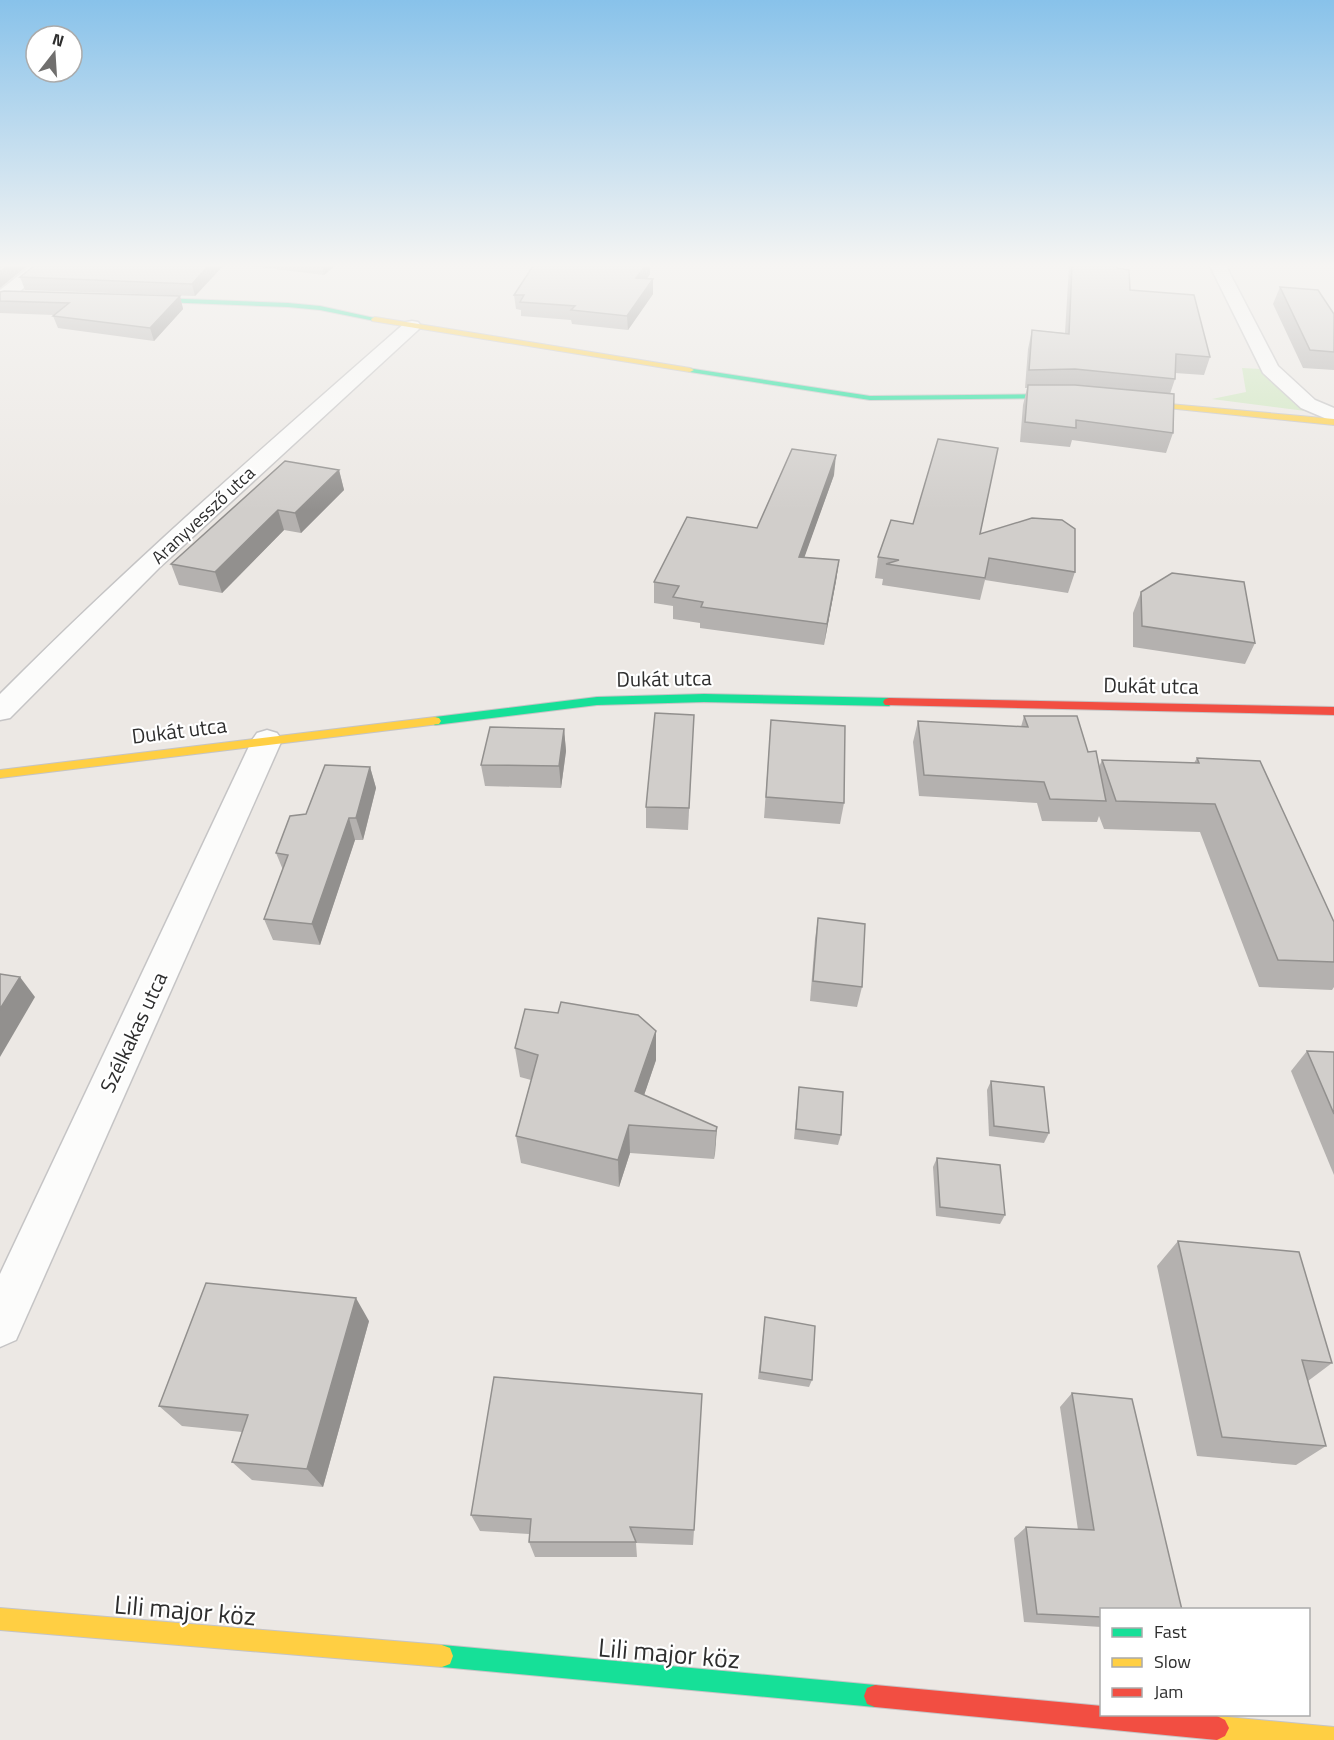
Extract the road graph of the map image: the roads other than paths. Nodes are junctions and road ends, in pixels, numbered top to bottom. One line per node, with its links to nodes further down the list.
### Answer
1 (388, 347): 8 (street, Aranyvessző utca)
2 (547, 347): 4 (street)
3 (1259, 347): 6 (street)
4 (1082, 397)
5 (1116, 400): 7 (street)
6 (1334, 416)
7 (1334, 422)
8 (0, 711)
9 (1334, 711): 10 (street, Dukát utca)
10 (267, 740): 11 (street, Dukát utca); 12 (street, Szélkakas utca)
11 (0, 774)
12 (0, 1324)
13 (0, 1619): 14 (street, Lili major köz)
14 (1334, 1739)

